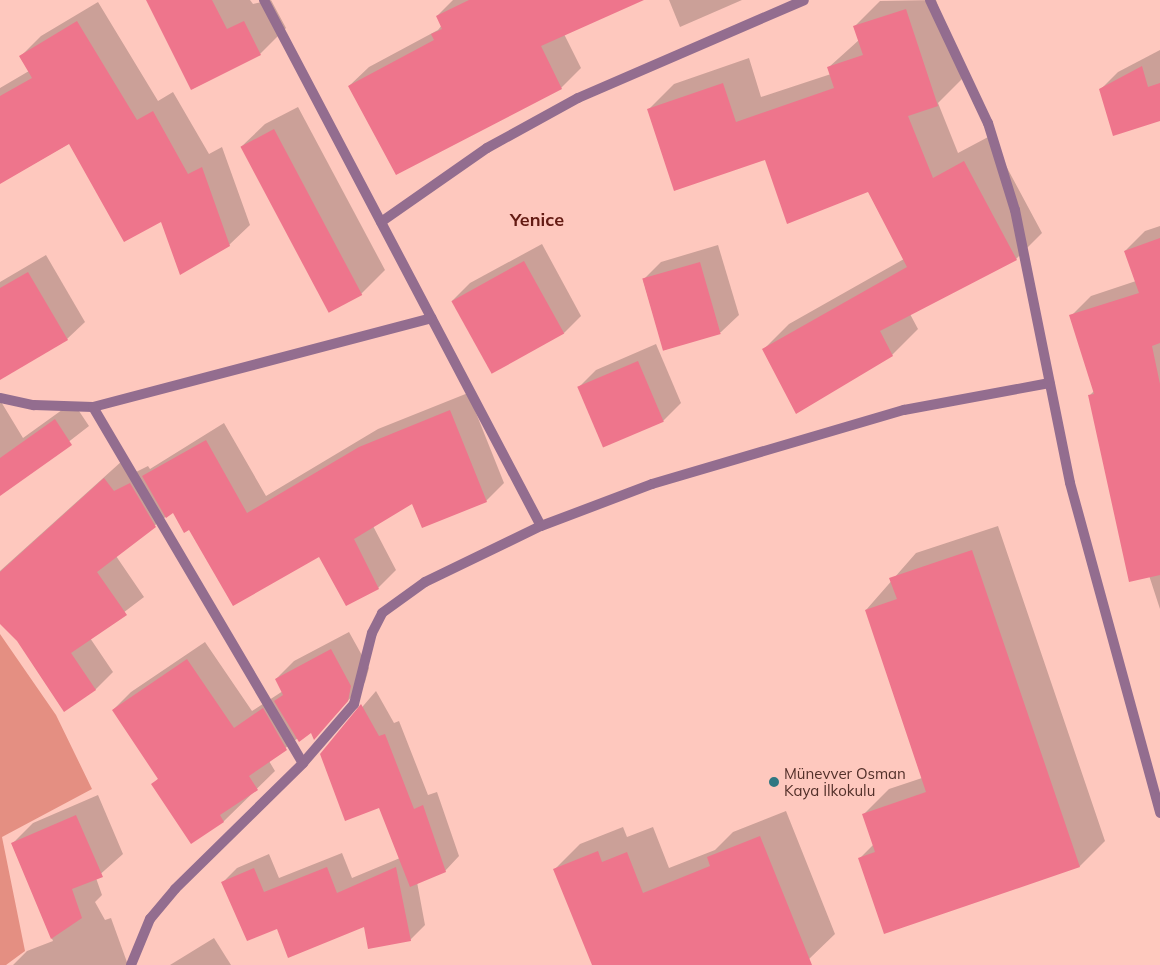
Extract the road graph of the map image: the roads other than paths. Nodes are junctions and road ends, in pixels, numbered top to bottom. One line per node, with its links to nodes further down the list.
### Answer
1 (264, 0): 4 (street)
2 (804, 0): 4 (street)
3 (930, 0): 6 (street)
4 (381, 222): 5 (street)
5 (432, 318): 8 (street); 9 (street)
6 (1050, 383): 9 (street); 11 (street)
7 (0, 398): 8 (street)
8 (93, 407): 10 (street)
9 (541, 526): 10 (street)
10 (303, 763): 12 (street)
11 (1160, 813)
12 (131, 965)

